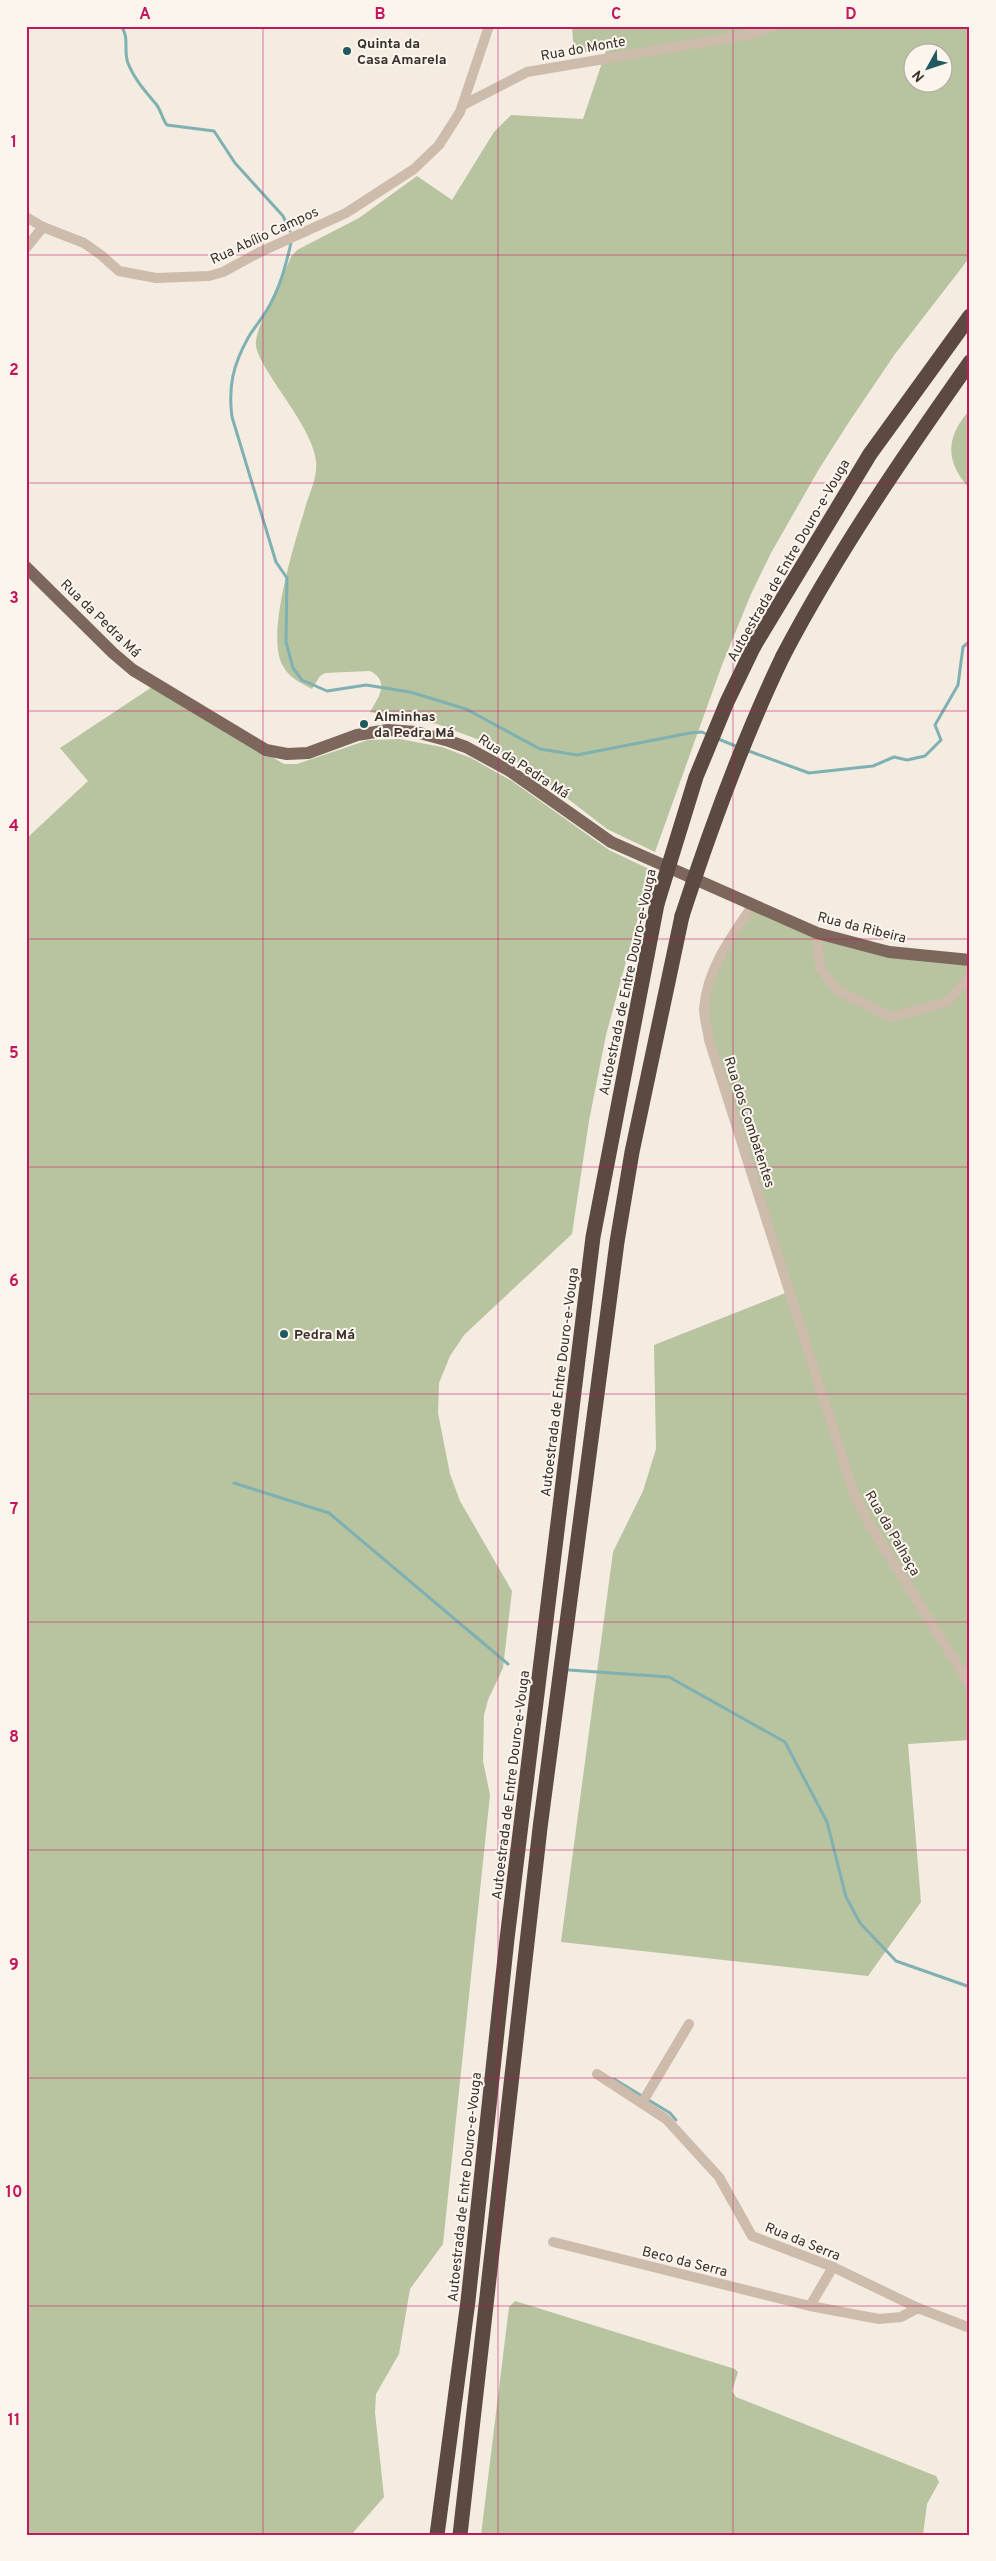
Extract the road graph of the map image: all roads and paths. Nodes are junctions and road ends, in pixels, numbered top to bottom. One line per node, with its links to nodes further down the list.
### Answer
1 (489, 26): 3 (street, Rua Abílio Campos)
2 (773, 26): 3 (street, Rua do Monte)
3 (463, 105): 5 (street, Rua Abílio Campos)
4 (26, 217): 5 (street, Rua Abílio Campos)
5 (43, 227): 6 (street)
6 (26, 248)
7 (970, 316): 24 (highway, Autoestrada de Entre Douro-e-Vouga, bridge)
8 (970, 362): 25 (highway, bridge)
9 (26, 567): 10 (main road, Rua da Pedra Má)
10 (753, 905): 11 (main road, Rua da Ribeira); 14 (street, Rua dos Combatentes)
11 (817, 934): 12 (main road, Rua da Ribeira); 13 (street)
12 (970, 960)
13 (970, 976)
14 (810, 1353): 15 (street, Rua da Palhaça)
15 (970, 1685)
16 (689, 2024): 18 (street)
17 (597, 2074): 18 (street, Rua da Serra)
18 (642, 2103): 20 (street, Rua da Serra)
19 (553, 2242): 21 (street, Beco da Serra)
20 (832, 2267): 21 (street); 22 (street, Rua da Serra)
21 (810, 2306): 22 (street, Beco da Serra)
22 (918, 2308): 23 (street, Rua da Serra)
23 (970, 2328)
24 (437, 2535)
25 (460, 2535)

